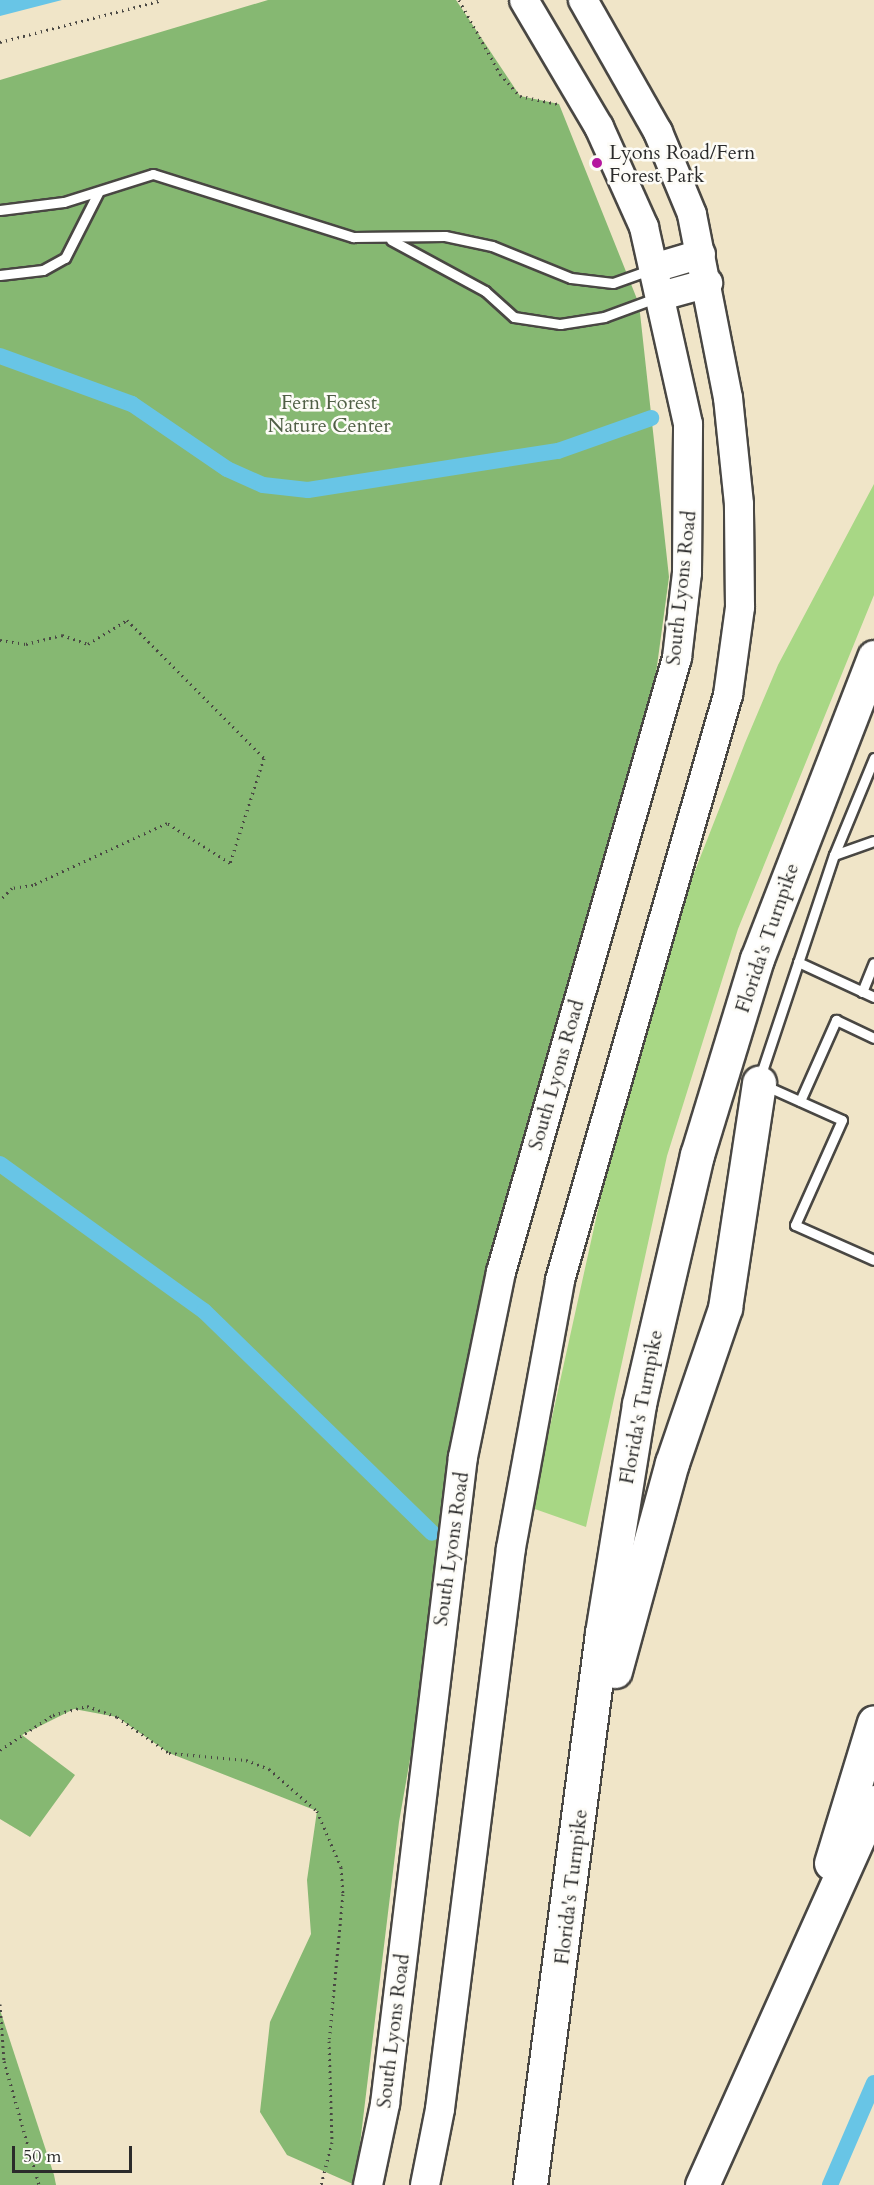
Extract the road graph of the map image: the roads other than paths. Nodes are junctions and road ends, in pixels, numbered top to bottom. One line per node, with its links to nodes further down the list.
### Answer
1 (524, 0): 9 (main road, South Lyons Road)
2 (583, 0): 4 (main road)
3 (599, 0): 4 (main road)
4 (640, 97): 8 (main road)
5 (98, 193): 6 (lane); 7 (lane); 10 (lane)
6 (0, 210)
7 (389, 238): 9 (lane); 12 (lane)
8 (701, 254): 9 (main road); 11 (main road)
9 (654, 268): 12 (main road, South Lyons Road)
10 (0, 275)
11 (708, 284): 12 (main road); 30 (main road)
12 (661, 296): 29 (main road, South Lyons Road)
13 (871, 659): 26 (highway, Florida's Turnpike)
14 (874, 758): 16 (lane)
15 (874, 841): 16 (lane)
16 (834, 855): 17 (lane)
17 (798, 962): 19 (lane); 22 (lane)
18 (874, 963): 19 (lane)
19 (862, 992): 20 (lane)
20 (874, 997)
21 (874, 1038): 23 (lane)
22 (759, 1083): 23 (lane); 26 (highway)
23 (800, 1101): 24 (lane)
24 (874, 1260)
25 (874, 1722): 28 (highway)
26 (589, 1740): 31 (highway, Florida's Turnpike)
27 (874, 1802): 28 (highway)
28 (814, 1932): 32 (highway)
29 (368, 2185)
30 (425, 2185)
31 (531, 2185)
32 (702, 2185)

